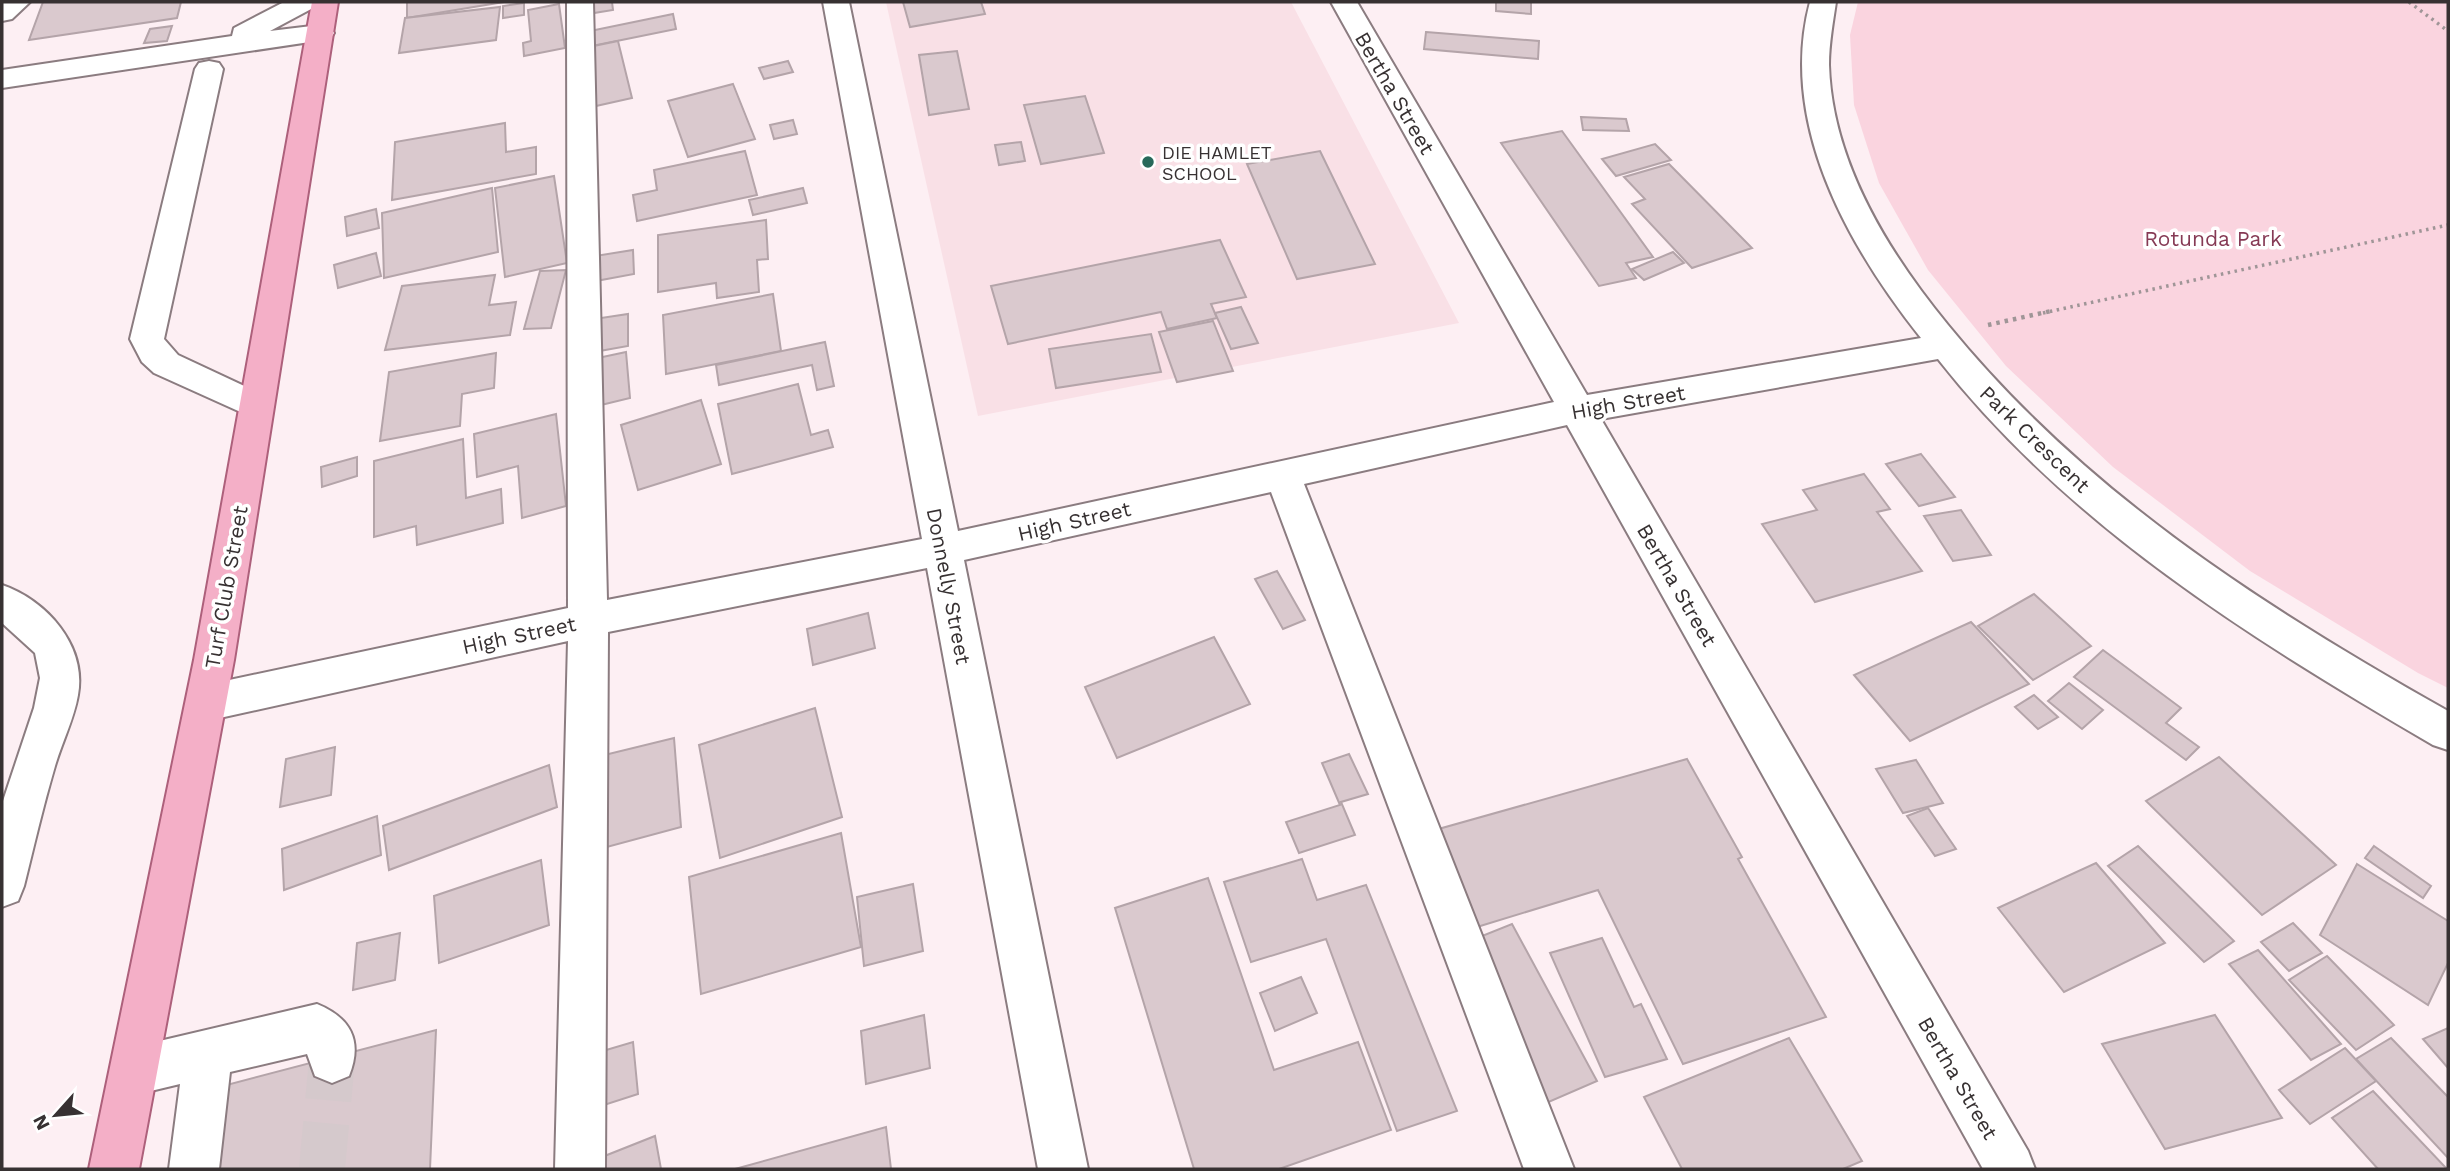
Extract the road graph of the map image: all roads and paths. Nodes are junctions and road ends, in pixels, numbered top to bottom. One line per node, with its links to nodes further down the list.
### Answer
1 (17, 2): 7 (street)
2 (580, 2): 20 (street)
3 (836, 2): 18 (street, Donnelly Street)
4 (1344, 2): 16 (street, Bertha Street)
5 (1823, 2): 14 (street, Park Crescent)
6 (2409, 2): 9 (path)
7 (2, 13)
8 (316, 25): 10 (street); 10 (street); 15 (main road, Turf Club Street)
9 (2448, 31)
10 (213, 58): 11 (street); 12 (street); 15 (street)
11 (2, 79)
12 (2, 104)
13 (2448, 225): 14 (path)
14 (1940, 342): 16 (street, High Street); 22 (street, Park Crescent)
15 (256, 406): 21 (main road, Turf Club Street)
16 (1578, 410): 17 (street, High Street); 32 (street, Bertha Street)
17 (1282, 474): 18 (street, High Street); 31 (street)
18 (942, 550): 20 (street, High Street); 30 (street, Donnelly Street)
19 (2, 601): 23 (street)
20 (587, 620): 21 (street, High Street); 29 (street)
21 (206, 703): 26 (main road, Turf Club Street)
22 (2448, 732)
23 (2, 886)
24 (208, 1054): 25 (street); 26 (street); 28 (street)
25 (332, 1059)
26 (134, 1071): 27 (main road, Turf Club Street)
27 (114, 1169)
28 (194, 1169)
29 (580, 1169)
30 (1063, 1169)
31 (1549, 1169)
32 (2010, 1169)

